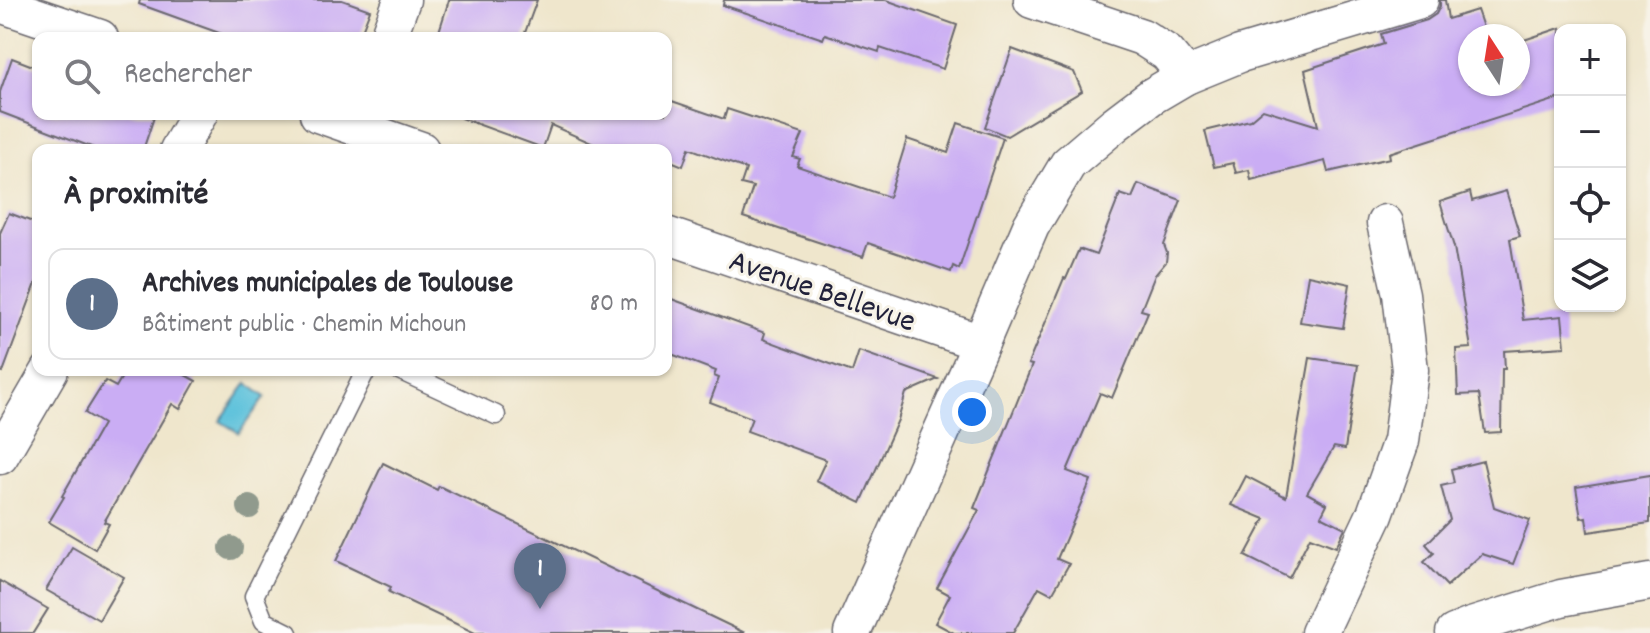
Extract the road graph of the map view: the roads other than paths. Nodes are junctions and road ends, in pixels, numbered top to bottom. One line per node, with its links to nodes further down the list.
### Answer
1 (402, 0): 6 (street)
2 (1032, 0): 7 (street)
3 (1420, 0): 7 (street)
4 (0, 4): 5 (street)
5 (82, 32)
6 (390, 32)
7 (1186, 76): 14 (street)
8 (196, 120): 10 (street)
9 (359, 121): 11 (street)
10 (182, 144)
11 (408, 144)
12 (1385, 223): 23 (street)
13 (672, 237): 14 (street, Avenue Bellevue)
14 (981, 343): 22 (street)
15 (47, 376): 19 (street)
16 (363, 376): 21 (lane)
17 (412, 376): 18 (lane)
18 (496, 415)
19 (0, 456)
20 (1650, 582): 24 (street)
21 (288, 633)
22 (852, 633)
23 (1319, 633)
24 (1454, 633)

